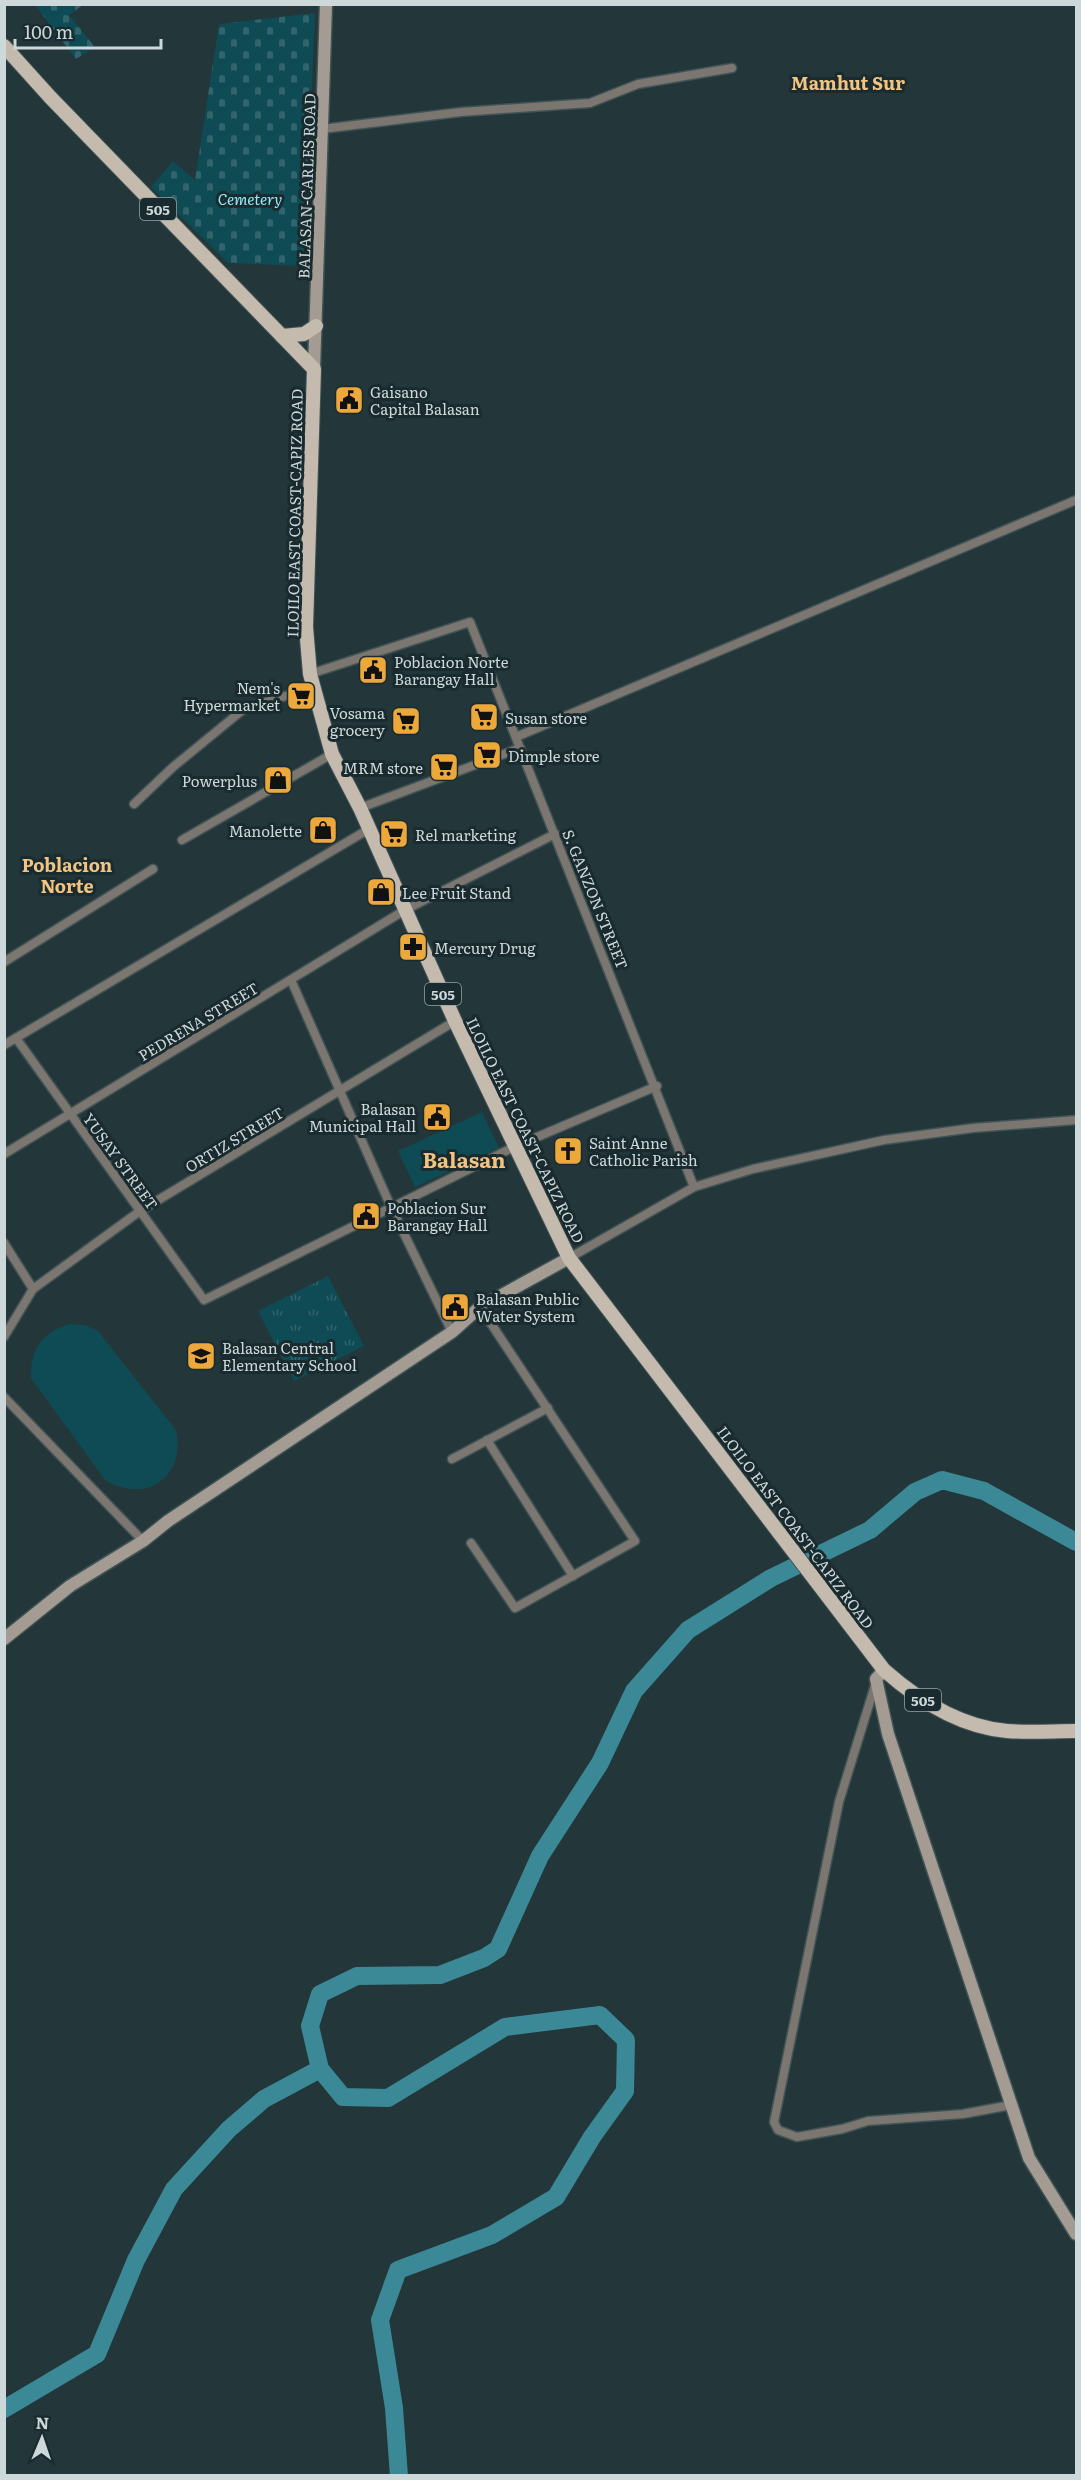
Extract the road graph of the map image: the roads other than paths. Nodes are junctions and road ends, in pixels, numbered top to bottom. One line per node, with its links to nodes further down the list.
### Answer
1 (326, 4): 4 (street, BALASAN-CARLES ROAD)
2 (4, 46): 6 (main road, ILOILO EAST COAST-CAPIZ ROAD / 505)
3 (732, 68): 4 (street)
4 (322, 129): 5 (street, BALASAN-CARLES ROAD)
5 (316, 326): 6 (main road); 7 (street, BALASAN-CARLES ROAD)
6 (282, 336): 7 (main road, ILOILO EAST COAST-CAPIZ ROAD / 505)
7 (314, 369): 9 (main road, ILOILO EAST COAST-CAPIZ ROAD / 505)
8 (1077, 500): 10 (street)
9 (311, 681): 10 (street, S. GANZON STREET); 12 (main road, ILOILO EAST COAST-CAPIZ ROAD / 505); 13 (street)
10 (516, 737): 11 (street, S. GANZON STREET)
11 (520, 748): 14 (street); 16 (street, S. GANZON STREET)
12 (332, 754): 14 (main road, ILOILO EAST COAST-CAPIZ ROAD / 505); 17 (street)
13 (134, 804)
14 (360, 808): 15 (main road, ILOILO EAST COAST-CAPIZ ROAD / 505)
15 (369, 829): 19 (main road, ILOILO EAST COAST-CAPIZ ROAD / 505); 23 (street)
16 (555, 834): 19 (street, PEDRENA STREET); 25 (street, S. GANZON STREET)
17 (182, 840)
18 (153, 869): 20 (street)
19 (405, 910): 21 (street, PEDRENA STREET); 22 (main road, ILOILO EAST COAST-CAPIZ ROAD / 505)
20 (4, 962)
21 (291, 980): 26 (street); 27 (street, PEDRENA STREET)
22 (455, 1021): 26 (street, ORTIZ STREET); 29 (main road, ILOILO EAST COAST-CAPIZ ROAD / 505)
23 (16, 1038): 24 (street); 27 (street, YUSAY STREET)
24 (4, 1045)
25 (657, 1086): 29 (street); 31 (street, S. GANZON STREET)
26 (340, 1091): 32 (street); 33 (street, ORTIZ STREET)
27 (71, 1114): 30 (street, PEDRENA STREET); 33 (street, YUSAY STREET)
28 (1077, 1120): 31 (street)
29 (516, 1146): 32 (street); 35 (main road, ILOILO EAST COAST-CAPIZ ROAD / 505)
30 (4, 1154)
31 (694, 1186): 35 (street)
32 (391, 1207): 33 (street, YUSAY STREET); 38 (street)
33 (140, 1211): 36 (street, ORTIZ STREET)
34 (4, 1243): 36 (street)
35 (569, 1258): 37 (street); 48 (main road, ILOILO EAST COAST-CAPIZ ROAD / 505)
36 (33, 1289): 39 (street)
37 (480, 1307): 38 (street); 41 (street)
38 (452, 1332): 44 (street)
39 (4, 1337)
40 (4, 1397): 44 (street)
41 (548, 1408): 42 (street); 46 (street)
42 (488, 1440): 43 (street); 46 (street)
43 (452, 1460)
44 (143, 1541): 47 (street)
45 (471, 1543): 46 (street)
46 (573, 1576)
47 (4, 1639)
48 (880, 1674): 49 (main road, ILOILO EAST COAST-CAPIZ ROAD / 505); 50 (street); 50 (street)
49 (1077, 1731)
50 (1011, 2105): 51 (street)
51 (1077, 2234)

